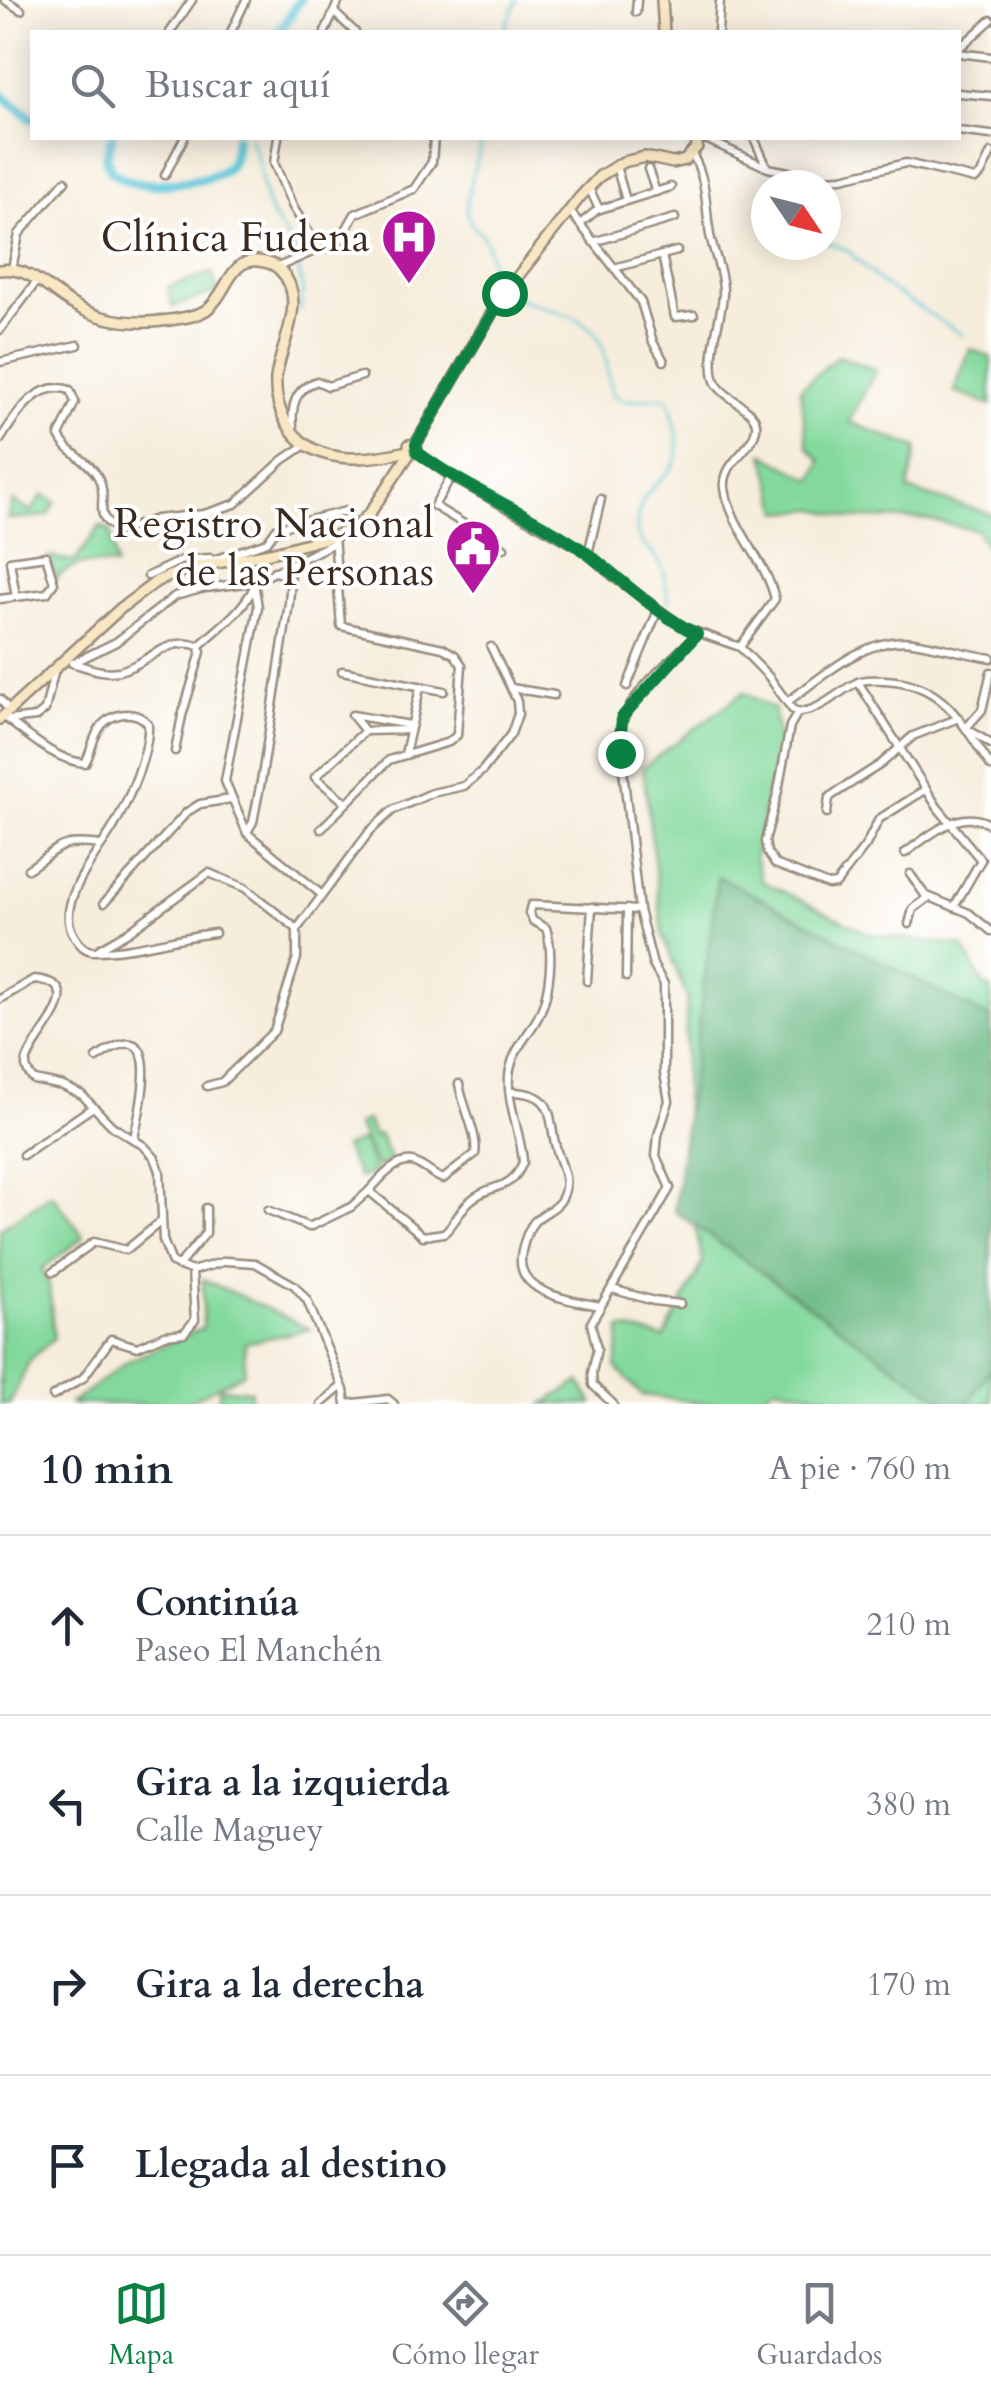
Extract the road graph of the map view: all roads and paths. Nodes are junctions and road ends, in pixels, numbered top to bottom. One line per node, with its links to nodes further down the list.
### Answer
1 (5, 0): 8 (street)
2 (192, 0): 12 (street)
3 (246, 0): 13 (street)
4 (339, 0): 10 (street)
5 (637, 0): 9 (street)
6 (662, 0): 16 (street)
7 (720, 0): 17 (street)
8 (20, 10)
9 (636, 12)
10 (335, 13): 14 (street); 15 (street)
11 (991, 20): 18 (street)
12 (171, 30)
13 (232, 30)
14 (326, 30)
15 (353, 30)
16 (664, 30)
17 (718, 30)
18 (961, 48)
19 (961, 52): 20 (street)
20 (991, 57)
21 (961, 92): 22 (street)
22 (991, 96)
23 (961, 131): 24 (street)
24 (991, 136)
25 (183, 140): 36 (street)
26 (278, 140): 47 (street)
27 (434, 140): 47 (street)
28 (696, 140): 32 (street)
29 (708, 140): 35 (street)
30 (755, 140): 35 (street)
31 (991, 152): 35 (street)
32 (692, 154): 33 (street); 84 (street)
33 (646, 163): 34 (street); 40 (street)
34 (616, 166): 39 (street); 41 (street)
35 (768, 168)
36 (165, 175)
37 (65, 181): 52 (street)
38 (671, 187): 40 (street)
39 (588, 188): 42 (street); 43 (street)
40 (656, 192): 41 (street)
41 (626, 200): 42 (street)
42 (599, 209): 45 (street)
43 (569, 210): 45 (street); 64 (street)
44 (674, 218): 46 (street)
45 (580, 224): 46 (street)
46 (593, 242): 51 (street)
47 (319, 249): 50 (street)
48 (677, 251): 49 (street)
49 (662, 255): 51 (street); 55 (street)
50 (278, 267): 54 (street); 61 (street)
51 (614, 268): 58 (street)
52 (12, 269): 53 (street); 54 (street)
53 (0, 270)
54 (38, 280): 56 (street)
55 (694, 315)
56 (0, 330)
57 (78, 344): 59 (street)
58 (664, 361)
59 (0, 362)
60 (362, 376): 61 (street)
61 (294, 436): 63 (street)
62 (0, 440): 63 (street)
63 (304, 446): 65 (street)
64 (413, 450): 65 (street); 66 (street); 67 (street)
65 (382, 457): 67 (street)
66 (450, 477): 71 (street); 72 (street)
67 (392, 482): 70 (street)
68 (600, 499): 72 (street)
69 (346, 511): 73 (street)
70 (334, 540): 74 (street); 75 (street); 106 (street)
71 (504, 548)
72 (588, 554): 80 (street)
73 (216, 558): 74 (street); 76 (street)
74 (190, 568): 86 (street)
75 (274, 571): 77 (street); 115 (street)
76 (148, 576)
77 (254, 584): 82 (street); 86 (street); 109 (street)
78 (16, 597): 78 (street); 79 (street)
79 (0, 599)
80 (658, 610): 81 (street); 90 (street)
81 (697, 634): 84 (street); 126 (street)
82 (199, 646): 86 (street); 105 (street)
83 (491, 647): 92 (street)
84 (740, 647): 96 (street)
85 (991, 658): 96 (street)
86 (64, 664): 98 (street); 98 (street)
87 (342, 671): 91 (street)
88 (990, 672): 101 (street)
89 (858, 682): 97 (street); 99 (street); 104 (street)
90 (626, 686)
91 (420, 688): 93 (street); 100 (street)
92 (511, 688): 94 (street); 120 (street)
93 (444, 691)
94 (554, 695)
95 (0, 700): 98 (street)
96 (787, 702): 97 (street)
97 (798, 712): 108 (street)
98 (5, 717): 116 (street)
99 (959, 718): 101 (street); 104 (street)
100 (410, 727): 102 (street); 102 (street); 106 (street)
101 (966, 728): 103 (street); 107 (street)
102 (365, 730): 110 (street)
103 (991, 744)
104 (900, 749): 108 (street); 111 (street)
105 (175, 751)
106 (405, 754): 110 (street)
107 (991, 766)
108 (926, 790): 112 (street)
109 (231, 800): 115 (street); 122 (street)
110 (346, 804): 114 (street)
111 (827, 813)
112 (951, 822): 113 (street); 117 (street); 123 (street)
113 (991, 825)
114 (320, 828)
115 (247, 833): 120 (street)
116 (100, 845): 118 (street); 131 (street)
117 (905, 852)
118 (28, 869)
119 (910, 874): 121 (street)
120 (322, 895): 128 (street)
121 (930, 898): 123 (street); 127 (street)
122 (104, 903)
123 (954, 906): 129 (street)
124 (592, 907): 125 (street); 133 (street); 138 (street)
125 (626, 909): 126 (street); 132 (street)
126 (639, 910): 149 (street)
127 (909, 924)
128 (297, 928): 131 (street); 137 (street)
129 (991, 931)
130 (215, 933): 131 (street)
131 (98, 949)
132 (626, 976)
133 (586, 981)
134 (0, 999): 139 (street)
135 (97, 1058): 140 (street)
136 (459, 1084): 142 (street)
137 (206, 1086)
138 (512, 1092): 142 (street); 151 (street)
139 (94, 1107): 140 (street); 141 (street)
140 (134, 1139): 145 (street)
141 (23, 1156)
142 (368, 1191): 144 (street)
143 (206, 1208): 146 (street)
144 (268, 1210)
145 (160, 1222): 146 (street); 148 (street)
146 (178, 1266): 147 (street)
147 (192, 1271): 152 (street); 153 (street)
148 (52, 1272)
149 (612, 1290): 150 (street); 151 (street)
150 (680, 1304)
151 (600, 1306): 157 (street)
152 (342, 1386): 154 (street); 155 (street)
153 (53, 1396)
154 (321, 1404)
155 (346, 1404): 156 (street)
156 (394, 1404)
157 (613, 1404)

